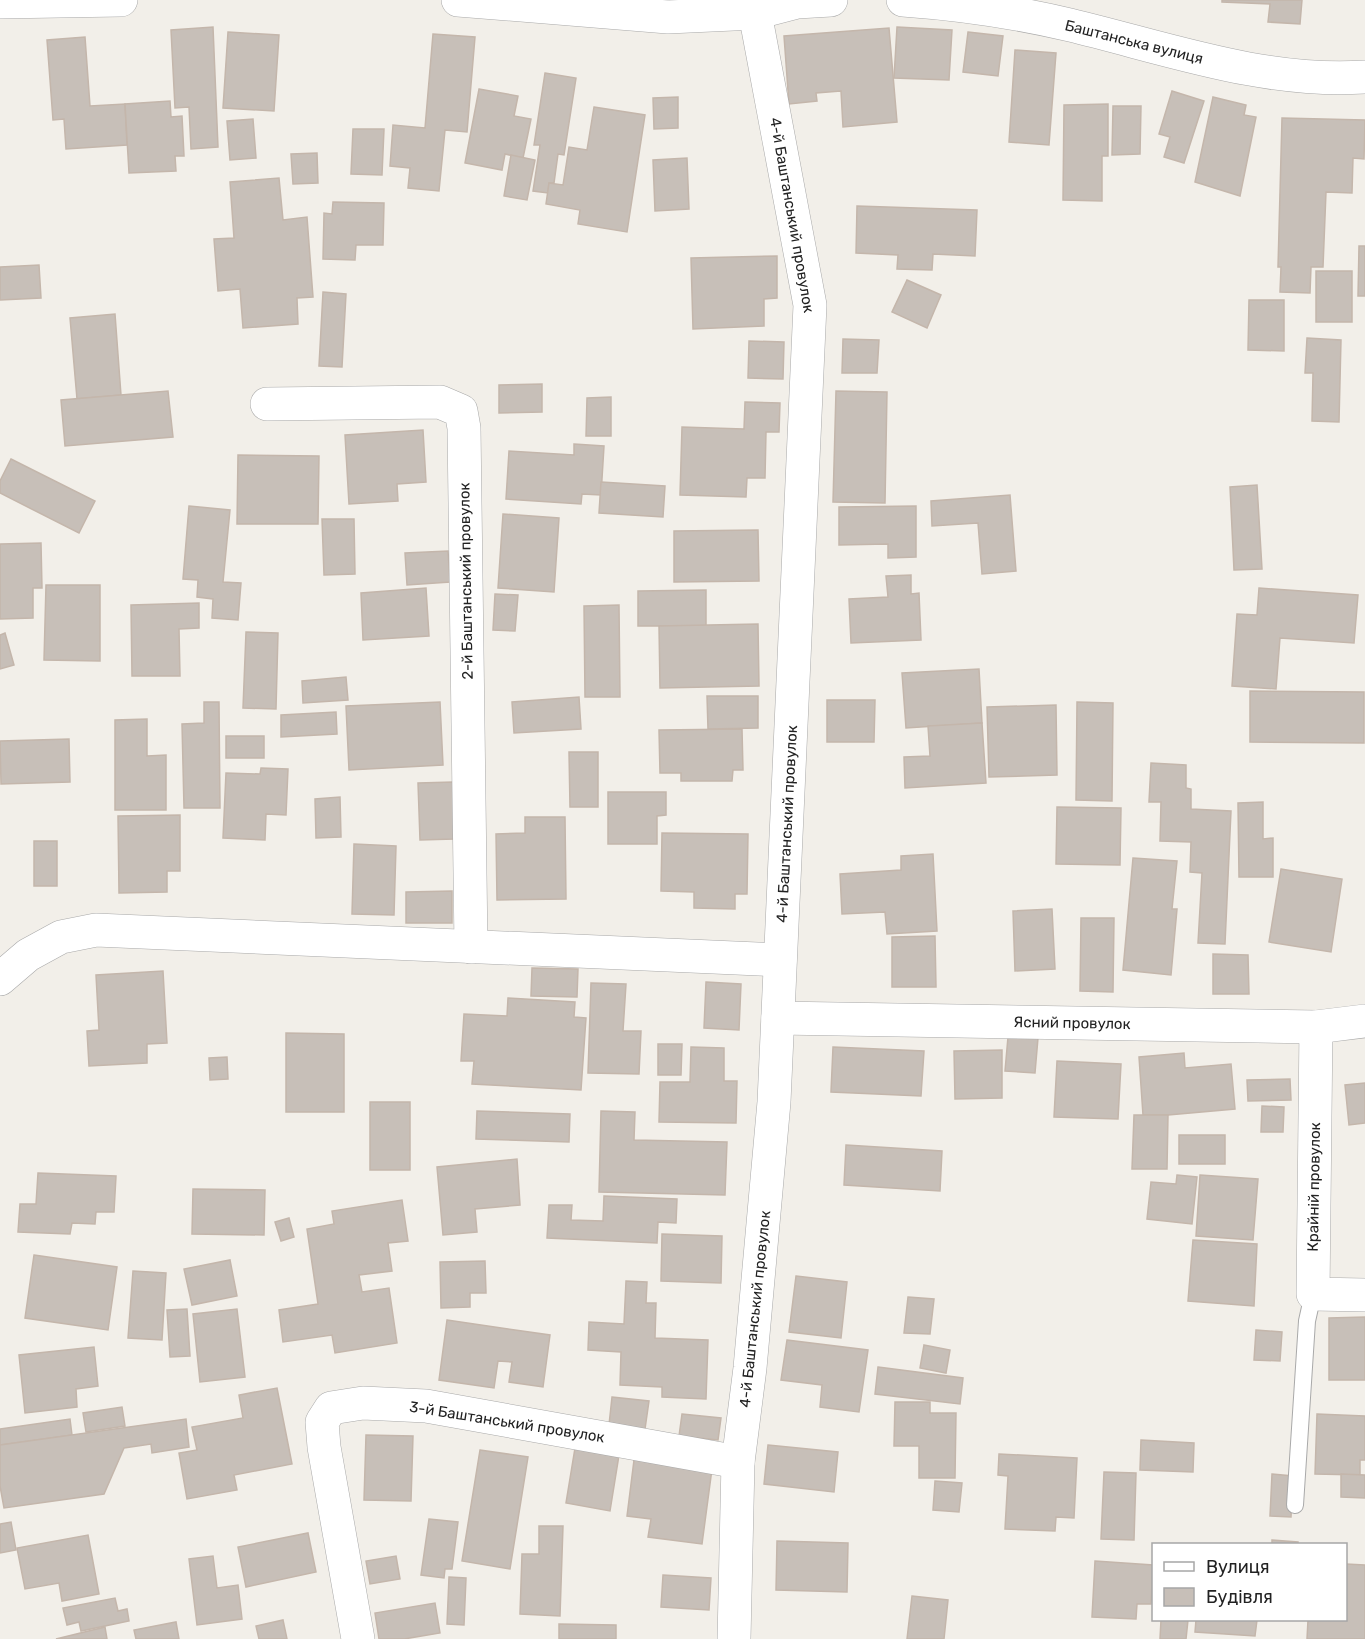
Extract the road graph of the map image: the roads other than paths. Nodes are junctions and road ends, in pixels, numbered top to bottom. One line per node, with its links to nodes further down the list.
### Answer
1 (121, 0): 5 (street)
2 (458, 0): 6 (street)
3 (831, 0): 6 (street)
4 (903, 0): 7 (street, Баштанська вулиця)
5 (0, 2)
6 (755, 13): 10 (street, 4-й Баштанський провулок)
7 (1365, 77)
8 (267, 404): 9 (street, 2-й Баштанський провулок)
9 (471, 947): 10 (street); 11 (street)
10 (780, 960): 12 (street, 4-й Баштанський провулок)
11 (0, 979)
12 (778, 1018): 14 (street, Ясний провулок); 17 (street, 4-й Баштанський провулок)
13 (1365, 1021): 14 (street, Ясний провулок)
14 (1316, 1027): 15 (street, Крайній провулок)
15 (1313, 1294): 16 (street); 18 (lane)
16 (1365, 1295)
17 (738, 1462): 19 (street, 3-й Баштанський провулок); 20 (street, 4-й Баштанський провулок)
18 (1294, 1505)
19 (358, 1639)
20 (734, 1639)

